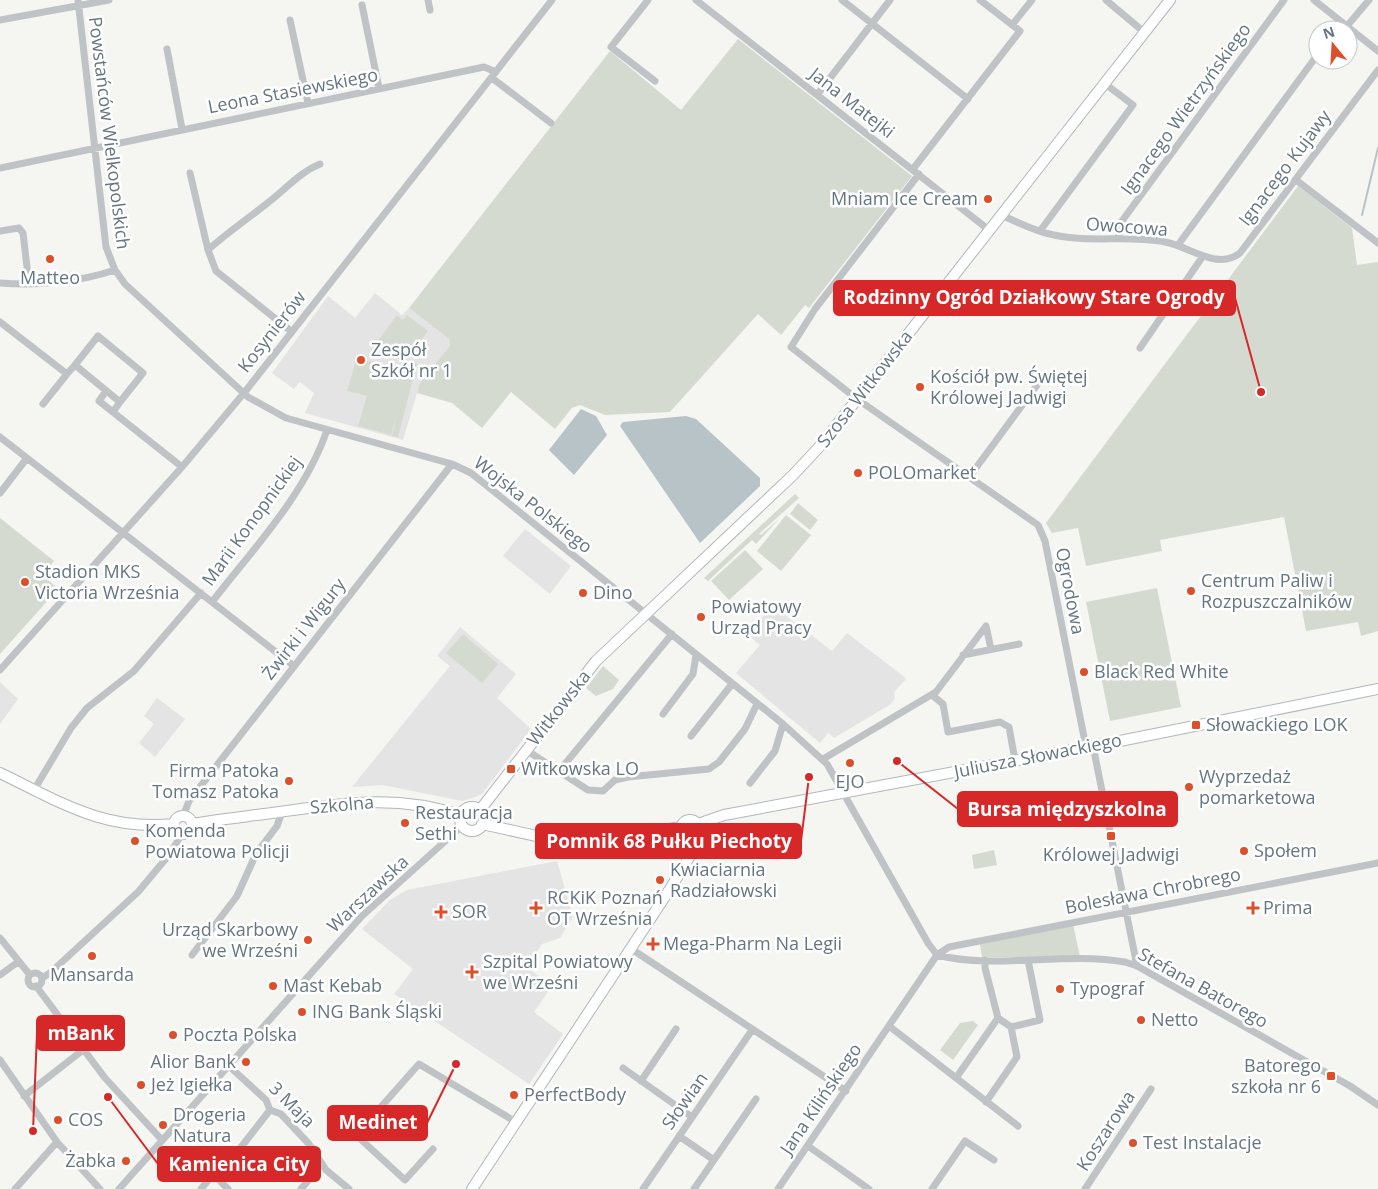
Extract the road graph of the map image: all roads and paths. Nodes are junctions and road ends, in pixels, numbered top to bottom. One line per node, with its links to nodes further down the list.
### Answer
1 (109, 0): 15 (street)
2 (428, 0): 17 (street)
3 (552, 0): 30 (street, Kosynierów)
4 (648, 0): 31 (street)
5 (696, 0): 34 (street, Jana Matejki)
6 (842, 0): 22 (street)
7 (890, 0): 22 (street)
8 (980, 0): 23 (street)
9 (1032, 0): 23 (street)
10 (1106, 0): 24 (street)
11 (1170, 0): 24 (street, Szosa Witkowska)
12 (1284, 0): 49 (street, Ignacego Wietrzyńskiego)
13 (1314, 0): 20 (street)
14 (1369, 0): 21 (street)
15 (78, 3): 18 (street); 39 (street, Powstańców Wielkopolskich)
16 (362, 4): 33 (street)
17 (430, 10)
18 (0, 20)
19 (290, 20): 36 (street)
20 (1339, 20)
21 (1348, 20)
22 (873, 24): 34 (street); 35 (street)
23 (1012, 25): 35 (street)
24 (1144, 32): 32 (street, Szosa Witkowska)
25 (1358, 35): 27 (street)
26 (166, 49): 38 (street)
27 (1378, 51)
28 (1308, 68): 51 (street)
29 (1378, 70): 44 (street, Ignacego Kujawy)
30 (494, 75): 33 (street, Leona Stasiewskiego); 37 (street); 58 (street, Kosynierów)
31 (654, 81)
32 (1104, 83): 45 (street, Szosa Witkowska); 48 (street)
33 (379, 88): 36 (street, Leona Stasiewskiego)
34 (818, 95): 42 (street, Jana Matejki)
35 (968, 99): 42 (street)
36 (308, 103): 38 (street, Leona Stasiewskiego)
37 (551, 123)
38 (182, 128): 39 (street, Leona Stasiewskiego)
39 (94, 147): 41 (street, Leona Stasiewskiego); 54 (street, Powstańców Wielkopolskich)
40 (320, 164): 52 (street)
41 (0, 168)
42 (916, 172): 46 (street, Jana Matejki); 65 (street, Ogrodowa)
43 (190, 173): 52 (street)
44 (1296, 180): 50 (street); 53 (street, Ignacego Kujawy)
45 (1001, 214): 46 (street, Szosa Witkowska); 48 (street, Owocowa)
46 (989, 230): 65 (street, Szosa Witkowska)
47 (0, 231): 56 (street)
48 (1040, 231): 49 (street, Owocowa)
49 (1118, 238): 51 (street, Owocowa)
50 (1378, 243)
51 (1178, 245): 53 (street, Owocowa)
52 (208, 250): 58 (street)
53 (1203, 256): 59 (street)
54 (114, 270): 56 (street); 64 (street, Powstańców Wielkopolskich)
55 (0, 283): 56 (street)
56 (29, 284)
57 (0, 322): 61 (street)
58 (292, 332): 64 (street, Kosynierów)
59 (1140, 348)
60 (75, 365): 61 (street); 63 (street); 66 (street)
61 (68, 374): 67 (street)
62 (1040, 381): 74 (street)
63 (106, 391): 66 (street); 68 (street)
64 (244, 393): 69 (street, Wojska Polskiego); 73 (street, Kosynierów)
65 (857, 399): 74 (street, Ogrodowa); 79 (street, Szosa Witkowska)
66 (120, 402): 68 (street)
67 (43, 404)
68 (113, 412): 73 (street)
69 (327, 430): 72 (street, Wojska Polskiego); 78 (street, Marii Konopnickiej)
70 (0, 437): 71 (street)
71 (27, 458): 75 (street); 76 (street)
72 (452, 464): 79 (street, Wojska Polskiego); 85 (street, Żwirki i Wigury)
73 (182, 467): 76 (street, Kosynierów)
74 (970, 476): 94 (street, Ogrodowa)
75 (0, 493)
76 (124, 534): 77 (street); 86 (street, Kosynierów)
77 (201, 593): 78 (street); 101 (street, Marii Konopnickiej)
78 (212, 602): 85 (street)
79 (646, 613): 80 (street, Wojska Polskiego); 95 (street, Witkowska)
80 (672, 634): 83 (street, Wojska Polskiego); 98 (street)
81 (1019, 644): 82 (street)
82 (991, 649): 84 (street); 84 (street)
83 (696, 655): 87 (street, Wojska Polskiego); 91 (street)
84 (963, 655): 89 (street)
85 (294, 666): 106 (street, Żwirki i Wigury)
86 (0, 670)
87 (732, 684): 90 (street, Wojska Polskiego); 93 (street)
88 (1378, 689): 94 (street, Juliusza Słowackiego)
89 (932, 695): 96 (street); 97 (street)
90 (757, 704): 92 (street, Wojska Polskiego); 98 (street)
91 (663, 714)
92 (783, 724): 96 (street, Wojska Polskiego); 100 (street)
93 (691, 736)
94 (1089, 746): 97 (street, Juliusza Słowackiego); 116 (street)
95 (526, 750): 98 (street); 103 (street, Witkowska)
96 (823, 759): 102 (street, Wojska Polskiego)
97 (1015, 760): 102 (street, Juliusza Słowackiego)
98 (560, 770)
99 (0, 773): 101 (street)
100 (750, 783)
101 (34, 790): 107 (street)
102 (844, 792): 110 (street, Juliusza Słowackiego); 120 (street, Wojska Polskiego)
103 (480, 810): 105 (street); 109 (street)
104 (282, 812): 105 (street, Szkolna); 108 (street, Szkolna); 119 (street)
105 (460, 815): 111 (street)
106 (184, 816): 107 (street); 108 (street)
107 (174, 824): 113 (street)
108 (192, 824): 113 (street)
109 (482, 824): 111 (street); 112 (street)
110 (698, 824): 112 (street); 114 (street)
111 (462, 826): 136 (street, Warszawska)
112 (682, 827): 114 (street)
113 (182, 834): 127 (street)
114 (692, 838): 118 (street)
115 (1378, 863): 116 (street, Bolesława Chrobrego)
116 (1126, 911): 120 (street, Bolesława Chrobrego); 124 (street)
117 (0, 938): 123 (street)
118 (630, 948): 133 (street); 148 (street)
119 (192, 955)
120 (937, 956): 121 (street, Stefana Batorego); 130 (street, Jana Kilińskiego)
121 (986, 960): 122 (street, Stefana Batorego); 129 (street)
122 (1028, 960): 124 (street, Stefana Batorego); 131 (street)
123 (18, 962): 125 (street); 126 (street)
124 (1137, 966): 145 (street, Stefana Batorego)
125 (0, 975)
126 (30, 975): 127 (street); 128 (street)
127 (42, 978): 128 (street)
128 (36, 986): 134 (street)
129 (998, 1018): 131 (street); 138 (street)
130 (889, 1026): 138 (street); 141 (street, Jana Kilińskiego)
131 (1011, 1026): 144 (street)
132 (676, 1029): 139 (street)
133 (752, 1030): 141 (street); 147 (street, Słowian)
134 (82, 1050): 142 (street); 151 (street)
135 (0, 1060): 142 (street)
136 (229, 1066): 146 (street, 3 Maja); 151 (street, Warszawska)
137 (623, 1068): 139 (street)
138 (956, 1078): 144 (street)
139 (641, 1081): 147 (street)
140 (1151, 1088): 172 (street, Koszarowa)
141 (846, 1091): 153 (street, Jana Kilińskiego)
142 (24, 1096): 152 (street)
143 (756, 1099): 156 (street)
144 (986, 1102): 149 (street)
145 (1378, 1105)
146 (270, 1110): 155 (street, 3 Maja); 158 (street)
147 (692, 1117): 150 (street, Słowian)
148 (516, 1122): 154 (street); 166 (street)
149 (1018, 1126)
150 (679, 1136): 156 (street); 167 (street, Słowian)
151 (162, 1140): 161 (street, Warszawska)
152 (57, 1142): 159 (street); 160 (street)
153 (808, 1146): 169 (street, Jana Kilińskiego); 170 (street)
154 (433, 1150)
155 (318, 1160): 164 (street); 165 (street, 3 Maja)
156 (714, 1160): 168 (street)
157 (994, 1160): 171 (street)
158 (214, 1175): 162 (street); 163 (street)
159 (15, 1189)
160 (100, 1189)
161 (119, 1189)
162 (202, 1189)
163 (228, 1189)
164 (301, 1189)
165 (349, 1189)
166 (472, 1189)
167 (643, 1189)
168 (694, 1189)
169 (778, 1189)
170 (869, 1189)
171 (932, 1189)
172 (1086, 1189)

